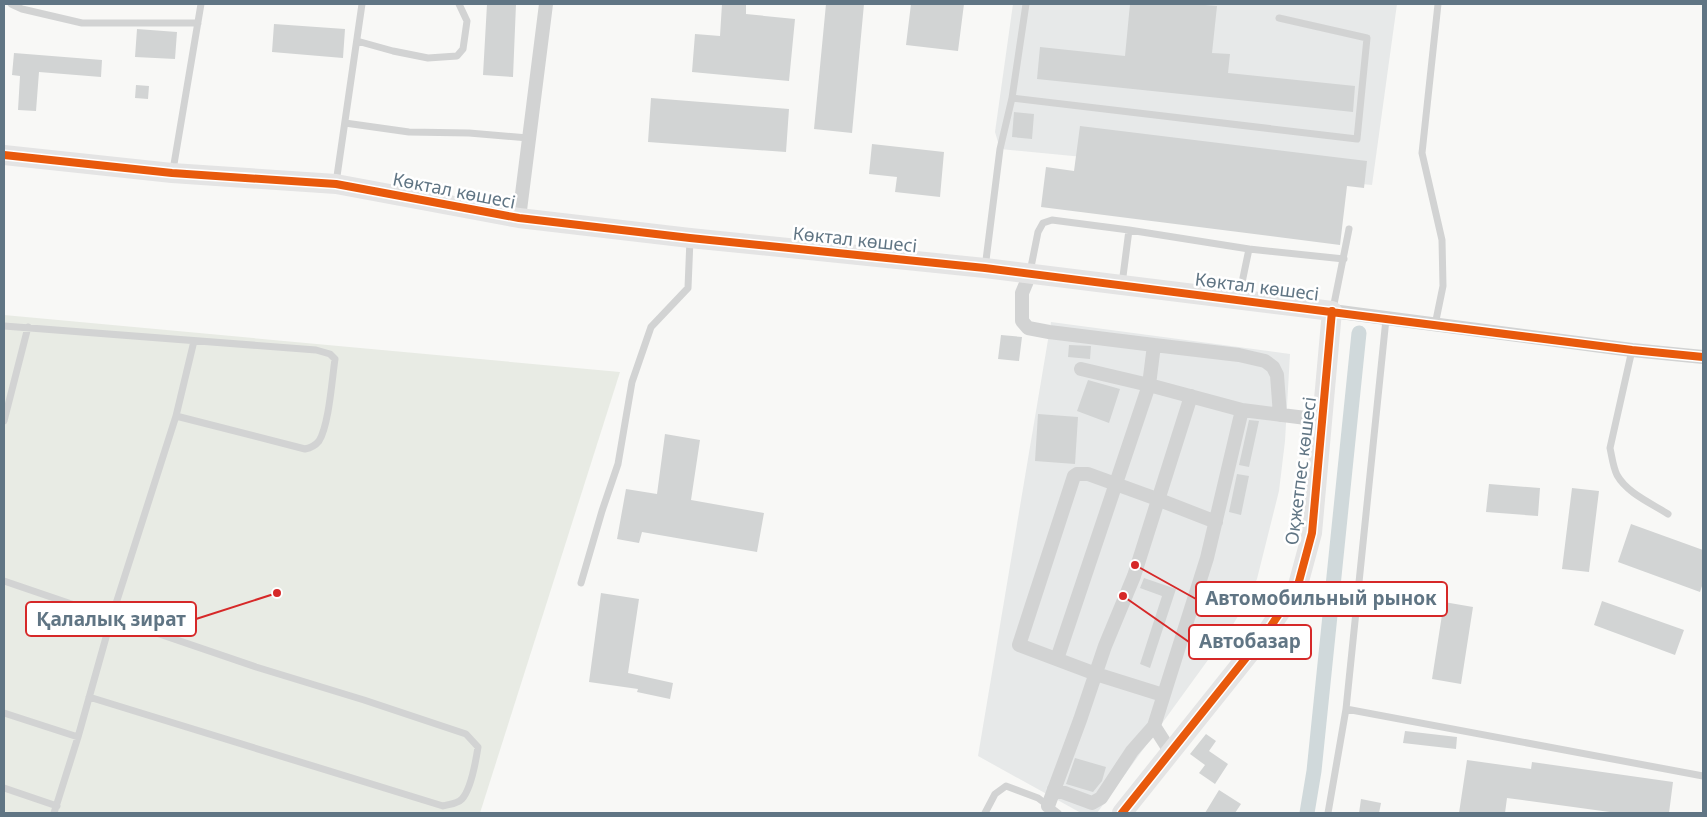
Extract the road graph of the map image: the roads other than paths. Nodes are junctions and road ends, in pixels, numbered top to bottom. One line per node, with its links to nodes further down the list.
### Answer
1 (11, 4): 9 (lane)
2 (201, 4): 9 (lane)
3 (362, 4): 10 (lane)
4 (459, 4): 10 (lane)
5 (546, 4): 13 (street)
6 (1026, 4): 11 (lane)
7 (1438, 4): 29 (lane)
8 (1279, 18): 11 (lane)
9 (198, 23): 15 (lane)
10 (357, 41): 12 (lane)
11 (1012, 98): 23 (lane)
12 (345, 123): 13 (lane); 16 (lane)
13 (528, 138): 17 (street)
14 (4, 154): 15 (street, Көктал көшесі)
15 (172, 173): 16 (street, Көктал көшесі)
16 (336, 184): 17 (street, Көктал көшесі)
17 (519, 218): 20 (street, Көктал көшесі)
18 (1349, 229): 22 (lane)
19 (1129, 230): 21 (lane); 24 (lane); 25 (lane)
20 (690, 238): 23 (street, Көктал көшесі); 49 (lane)
21 (1248, 249): 22 (lane); 26 (lane)
22 (1344, 259): 27 (lane)
23 (985, 268): 24 (street, Көктал көшесі)
24 (1030, 274): 25 (street, Көктал көшесі); 33 (street)
25 (1122, 286): 26 (street, Көктал көшесі)
26 (1239, 300): 27 (street, Көктал көшесі)
27 (1332, 311): 28 (street, Көктал көшесі); 42 (street, Оқжетпес көшесі)
28 (1386, 319): 29 (street, Көктал көшесі); 55 (lane)
29 (1435, 325): 34 (street, Көктал көшесі)
30 (4, 326): 31 (lane)
31 (28, 327): 32 (lane); 43 (lane)
32 (194, 341): 41 (lane); 41 (lane)
33 (1154, 345): 37 (street); 40 (street)
34 (1632, 350): 35 (street, Көктал көшесі); 46 (lane)
35 (1703, 357)
36 (1081, 368): 37 (street)
37 (1149, 385): 38 (street); 44 (street)
38 (1191, 396): 39 (street); 45 (street)
39 (1242, 410): 40 (street); 47 (street)
40 (1280, 415): 42 (street)
41 (176, 416): 50 (lane)
42 (1322, 420): 59 (street, Оқжетпес көшесі)
43 (4, 422)
44 (1115, 484): 45 (street); 51 (street); 51 (street)
45 (1157, 499): 47 (street); 52 (street)
46 (1668, 514)
47 (1216, 522): 53 (street)
48 (4, 581): 50 (lane)
49 (581, 583)
50 (112, 616): 54 (lane); 54 (lane)
51 (1057, 659): 52 (street)
52 (1096, 674): 53 (street); 62 (street)
53 (1163, 696): 57 (street)
54 (89, 697): 58 (lane)
55 (1346, 709): 60 (lane); 67 (lane)
56 (4, 713): 58 (lane)
57 (1154, 726): 59 (street); 62 (street)
58 (78, 737): 64 (lane)
59 (1170, 751): 66 (street, Оқжетпес көшесі)
60 (1703, 776)
61 (4, 788): 64 (lane)
62 (1054, 789): 63 (street)
63 (1053, 809): 65 (lane)
64 (56, 810)
65 (985, 813)
66 (1122, 813)
67 (1328, 813)

